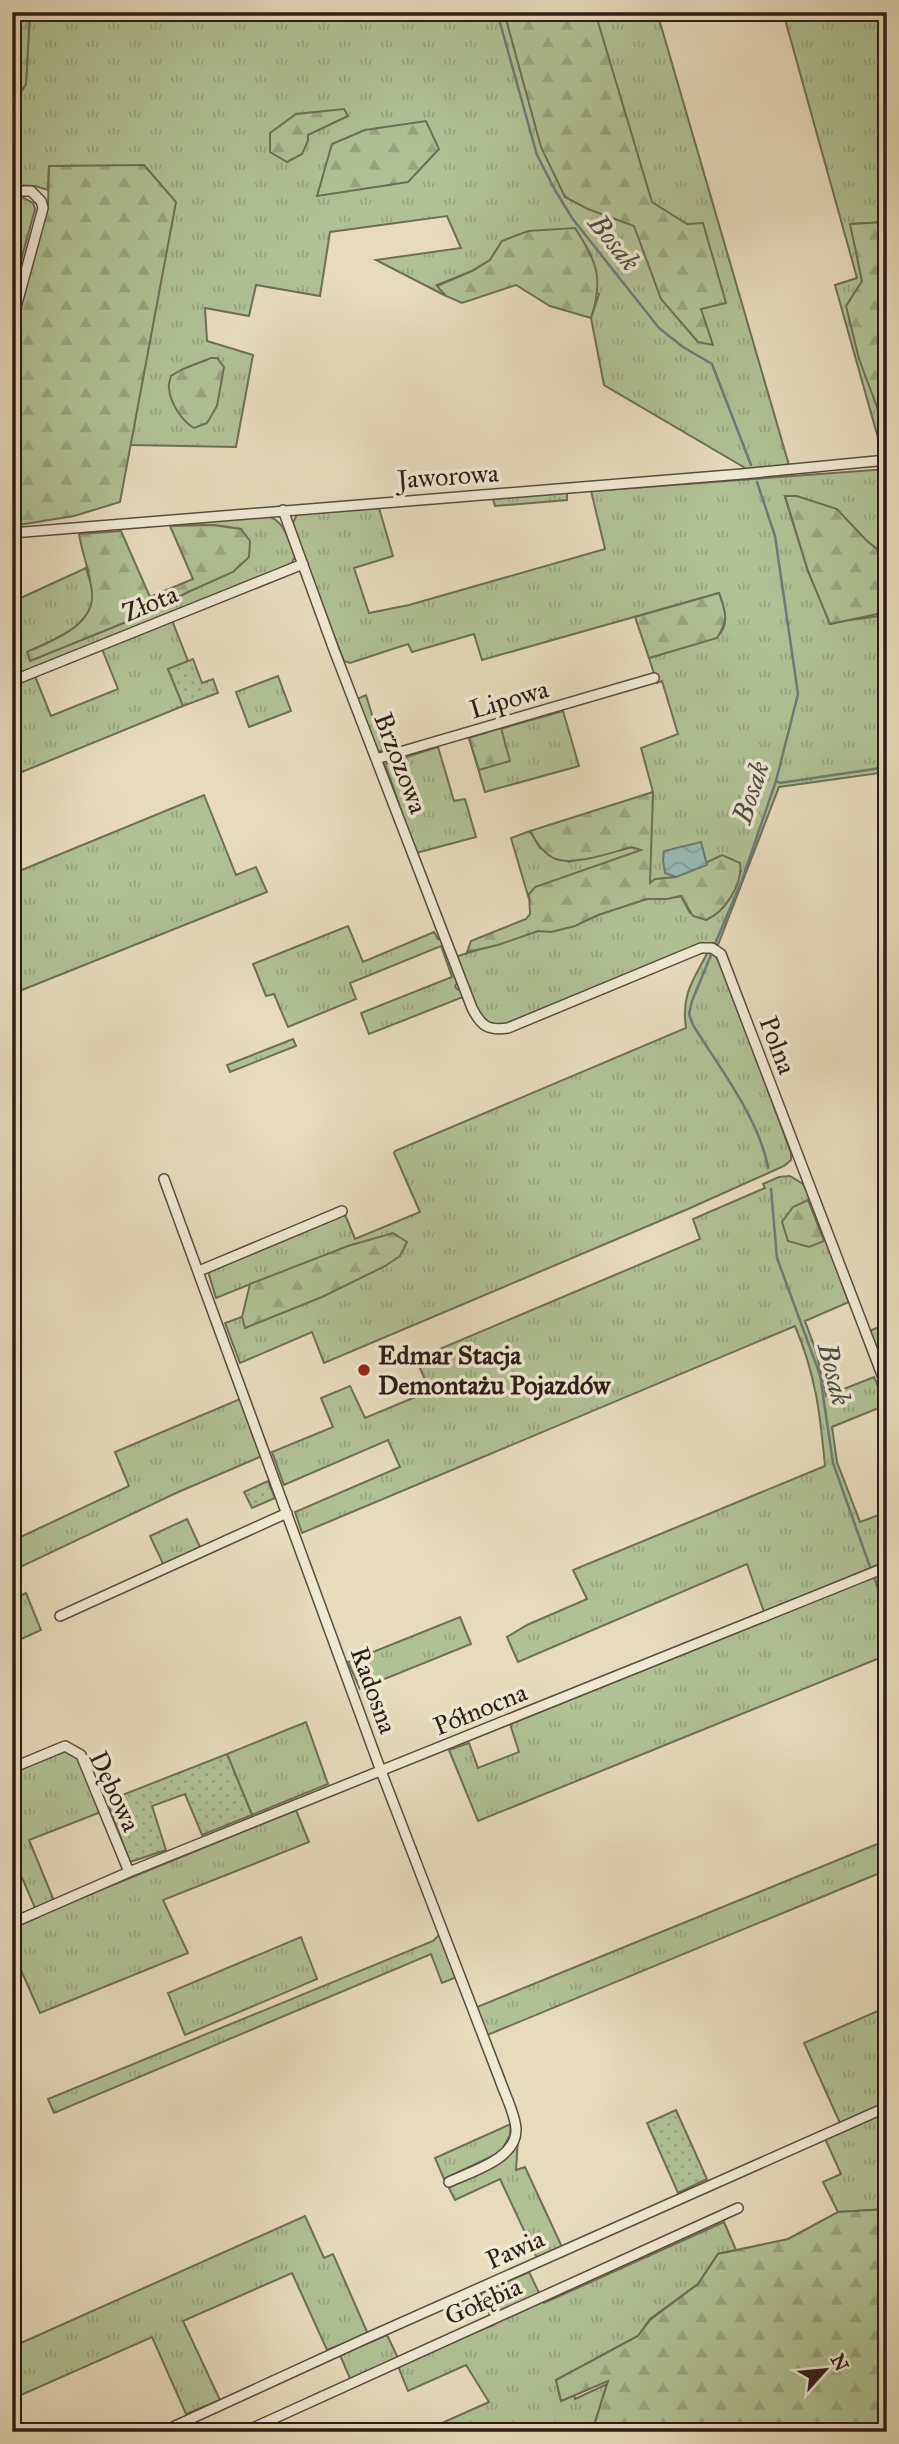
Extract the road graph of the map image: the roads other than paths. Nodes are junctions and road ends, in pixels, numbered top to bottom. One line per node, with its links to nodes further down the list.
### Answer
1 (886, 12): 2 (street)
2 (887, 19)
3 (12, 191): 4 (street)
4 (12, 322)
5 (887, 460): 6 (street, Jaworowa)
6 (283, 510): 7 (street, Jaworowa); 8 (street, Brzozowa)
7 (12, 533)
8 (303, 564): 10 (street, Złota); 11 (street, Brzozowa)
9 (654, 678): 11 (street, Lipowa)
10 (12, 681)
11 (376, 759): 12 (street, Brzozowa)
12 (486, 1028): 16 (street, Polna)
13 (164, 1180): 15 (street, Radosna)
14 (342, 1211): 15 (street)
15 (198, 1271): 17 (street, Radosna)
16 (887, 1388)
17 (287, 1513): 19 (street); 21 (street, Radosna)
18 (887, 1567): 21 (street, Północna)
19 (60, 1616)
20 (12, 1768): 22 (street, Dębowa)
21 (382, 1771): 22 (street, Północna); 25 (street, Radosna)
22 (129, 1872): 23 (street, Północna)
23 (12, 1923)
24 (887, 2108): 27 (street, Pawia)
25 (449, 2182)
26 (738, 2208): 28 (street, Gołębia)
27 (162, 2432)
28 (244, 2432)

